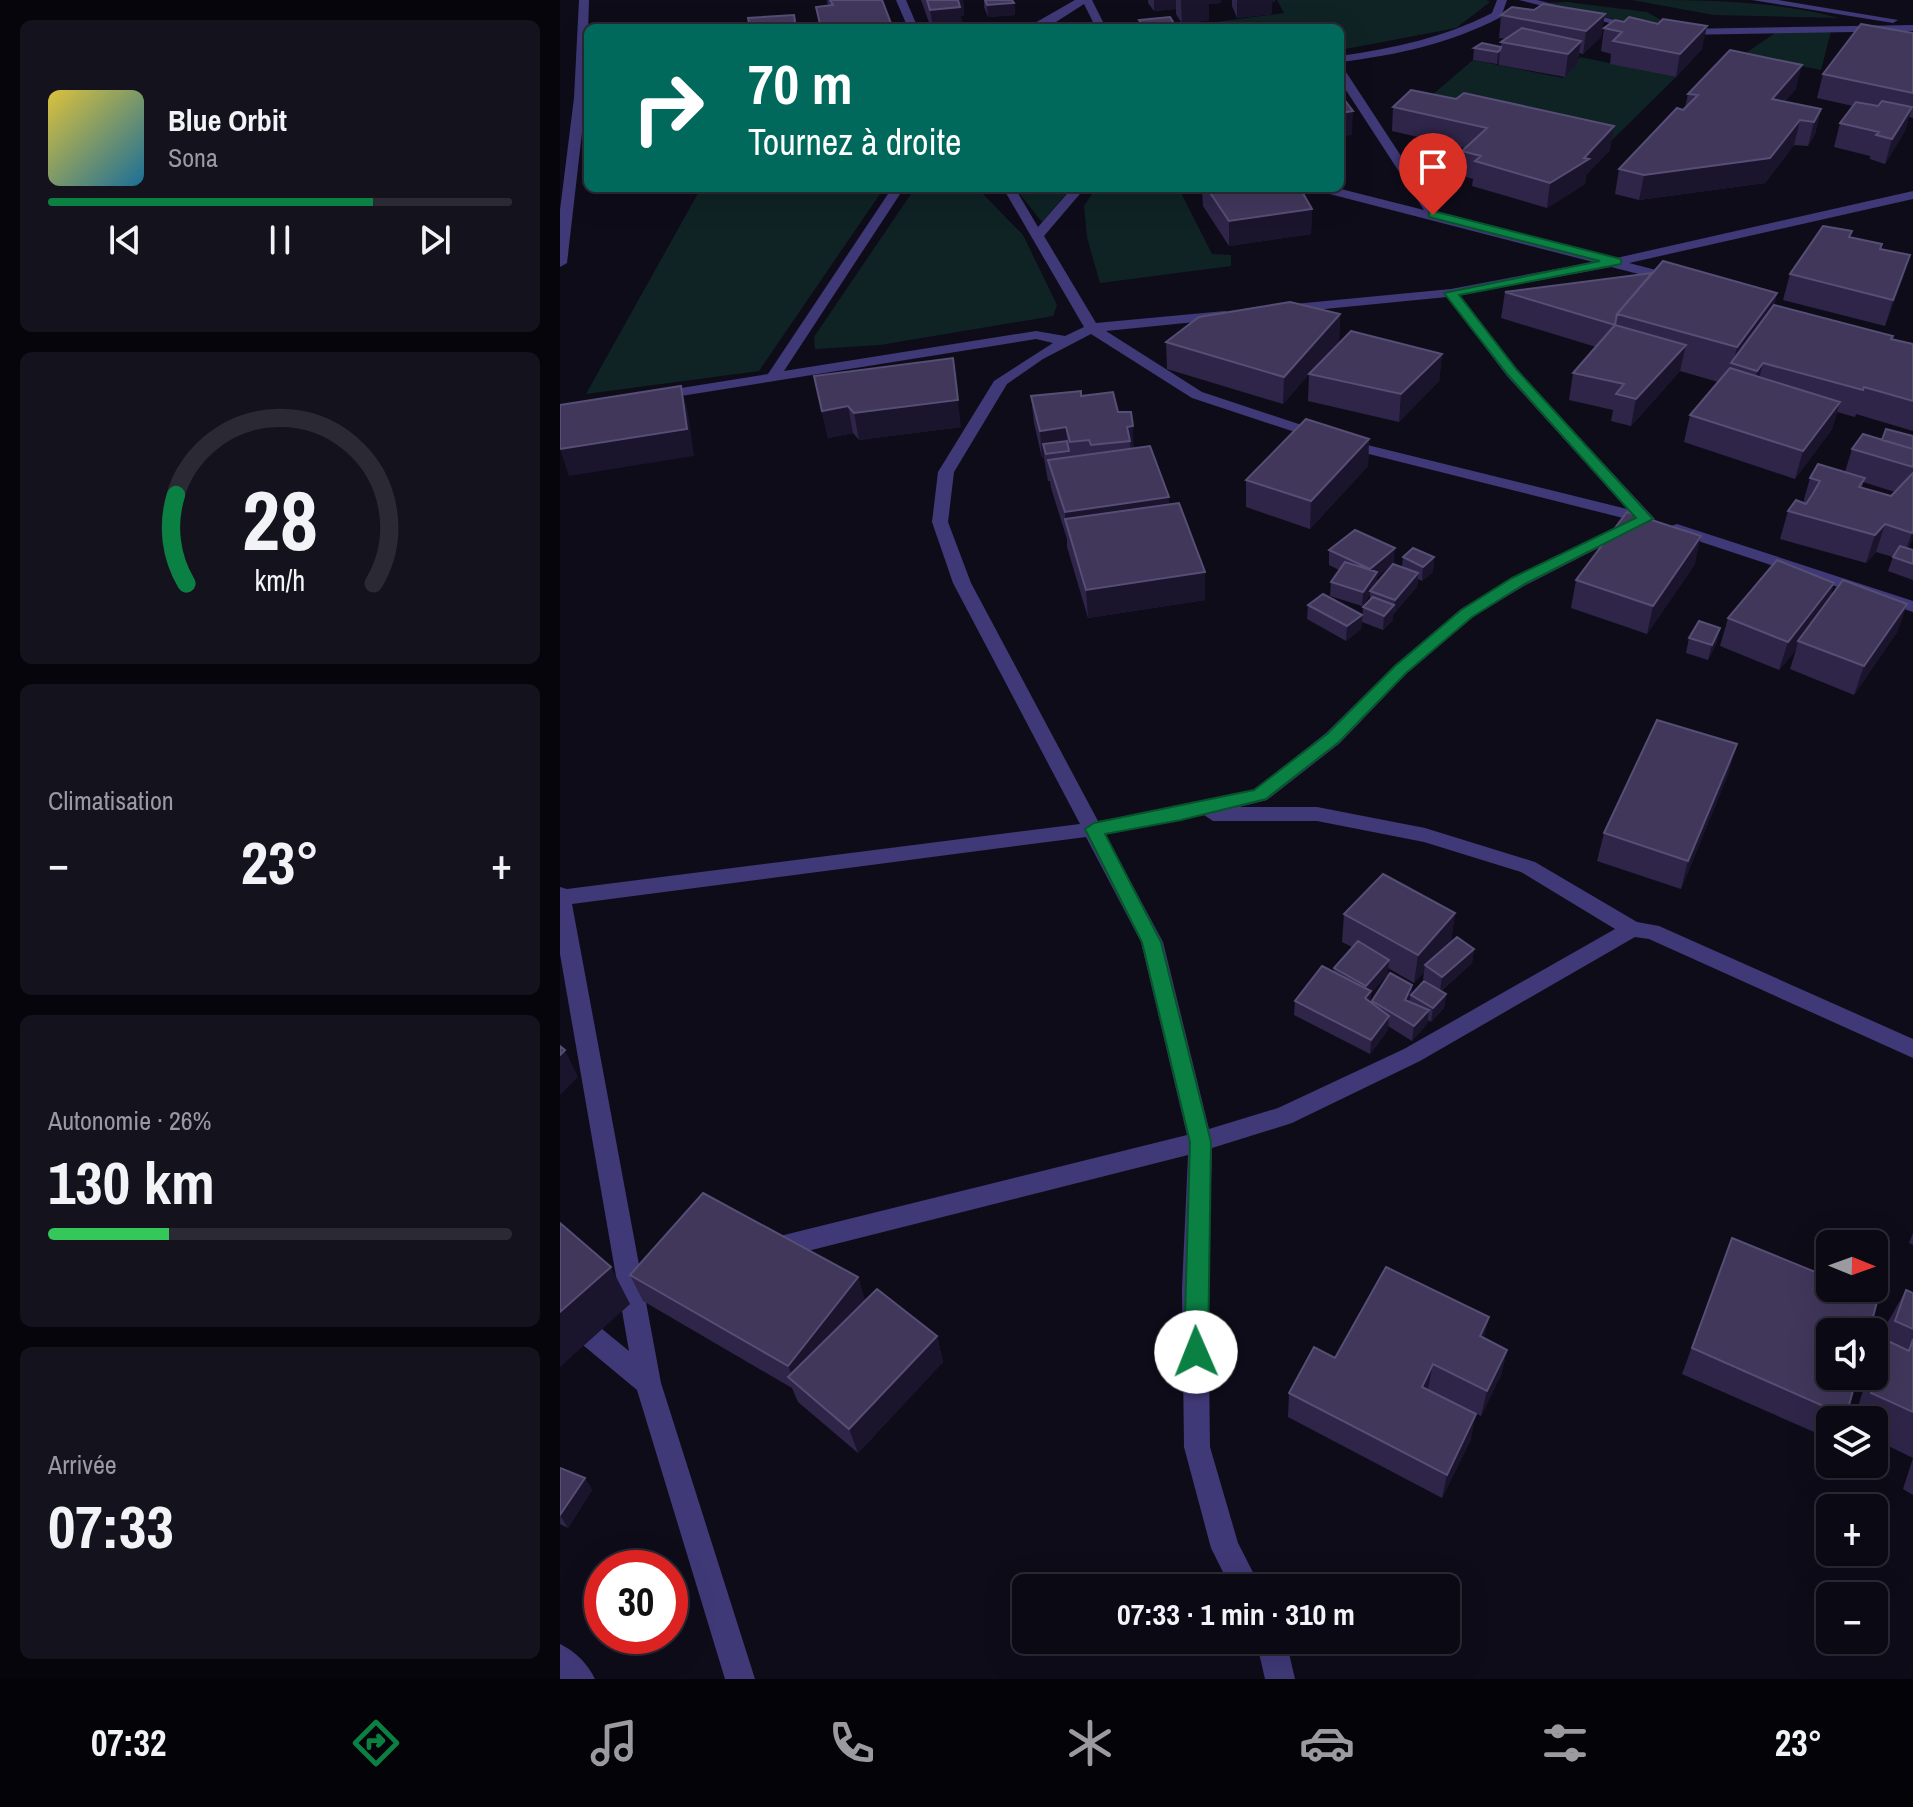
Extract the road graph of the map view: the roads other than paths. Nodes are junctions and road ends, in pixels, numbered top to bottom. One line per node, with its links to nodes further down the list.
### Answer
1 (584, 0): 15 (street)
2 (901, 0): 7 (street)
3 (1084, 0): 8 (street); 9 (street)
4 (1502, 0): 13 (street)
5 (1524, 0): 11 (street)
6 (1757, 0): 10 (street)
7 (911, 24)
8 (1043, 24)
9 (1099, 24)
10 (1913, 25): 12 (street)
11 (1655, 30)
12 (1670, 31)
13 (1344, 58)
14 (1344, 78): 21 (street)
15 (584, 98): 24 (street)
16 (895, 192): 29 (street)
17 (1012, 192): 22 (street)
18 (1076, 192): 22 (street)
19 (1338, 192): 21 (street)
20 (1913, 195): 23 (street)
21 (1433, 215): 23 (street)
22 (1039, 234): 27 (street)
23 (1616, 262): 25 (street); 26 (street)
24 (560, 263)
25 (1690, 283)
26 (1451, 293): 27 (street); 31 (street)
27 (1092, 328): 28 (street); 31 (street)
28 (1067, 341): 29 (street); 34 (street)
29 (772, 378): 30 (street)
30 (636, 399)
31 (1645, 519): 32 (street); 33 (street)
32 (1913, 607)
33 (1181, 814): 34 (street); 36 (street)
34 (1094, 829): 35 (street); 38 (street)
35 (560, 897): 41 (street)
36 (1632, 929): 37 (street); 38 (street)
37 (1913, 1049)
38 (1200, 1142): 39 (street); 42 (street)
39 (755, 1253)
40 (560, 1310): 41 (street)
41 (648, 1383): 46 (street)
42 (1239, 1574)
43 (1274, 1654): 47 (street)
44 (560, 1659): 45 (street)
45 (580, 1679)
46 (740, 1679)
47 (1280, 1679)

